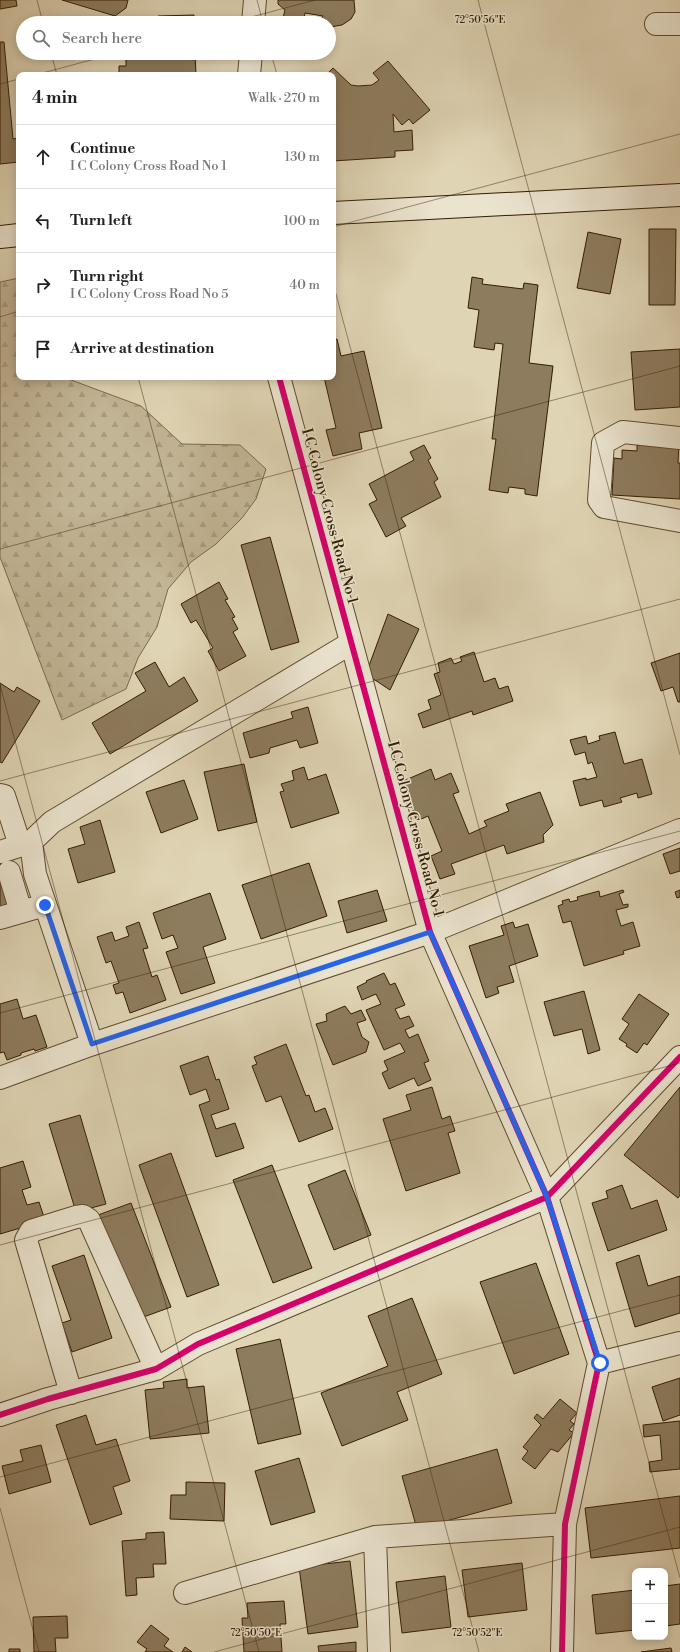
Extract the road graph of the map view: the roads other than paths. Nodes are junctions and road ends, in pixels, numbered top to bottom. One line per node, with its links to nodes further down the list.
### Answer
1 (255, 0): 2 (street)
2 (254, 16)
3 (656, 24): 4 (street)
4 (680, 24)
5 (250, 60): 6 (street)
6 (249, 72)
7 (680, 195): 8 (street)
8 (336, 213)
9 (16, 235): 10 (street)
10 (0, 237)
11 (280, 380): 14 (street, I C Colony Cross Road No 1)
12 (680, 438): 13 (street)
13 (680, 521)
14 (351, 643): 17 (street); 22 (street, I C Colony Cross Road No 1)
15 (0, 795): 17 (street)
16 (680, 830): 22 (street)
17 (17, 846): 19 (street)
18 (9, 872): 20 (street)
19 (45, 905): 20 (street); 23 (street)
20 (21, 912): 21 (street)
21 (0, 918)
22 (430, 932): 23 (street); 26 (street, I C Colony Cross Road No 1)
23 (92, 1044): 25 (street)
24 (680, 1057): 26 (street)
25 (0, 1078)
26 (547, 1197): 28 (street, I C Colony Cross Road No 1); 29 (street)
27 (680, 1343): 28 (street)
28 (600, 1363): 32 (street)
29 (156, 1369): 30 (street); 30 (street)
30 (71, 1393): 31 (street)
31 (0, 1414)
32 (565, 1524): 33 (street); 36 (street)
33 (375, 1537): 34 (street); 35 (street)
34 (185, 1593)
35 (379, 1652)
36 (562, 1652)

